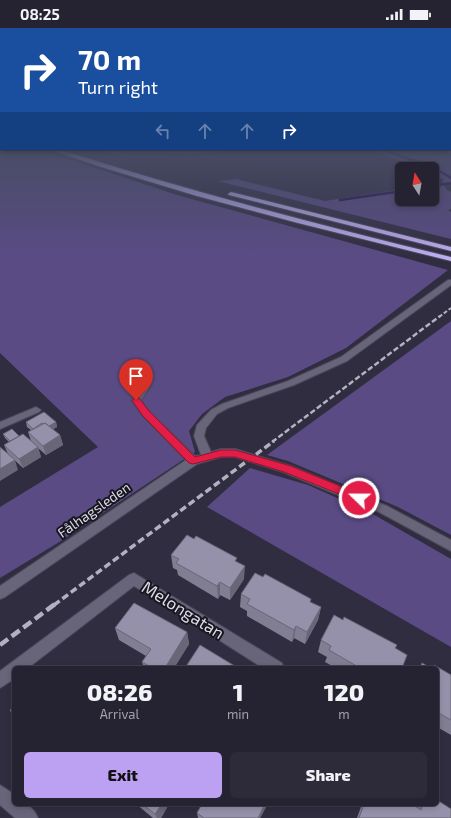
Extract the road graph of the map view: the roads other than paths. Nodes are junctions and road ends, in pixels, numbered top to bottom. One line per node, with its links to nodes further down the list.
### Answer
1 (174, 186): 4 (highway)
2 (224, 192): 3 (highway)
3 (451, 249)
4 (451, 259)
5 (451, 282): 9 (street)
6 (144, 387): 10 (street)
7 (36, 410): 8 (street)
8 (0, 426)
9 (207, 456): 10 (street, Fålhagsleden); 11 (street, Fålhagsleden)
10 (193, 461): 12 (street, Fålhagsleden)
11 (451, 546)
12 (0, 593)
13 (19, 666): 14 (street, Melongatan)
14 (274, 666)
15 (12, 671): 16 (street, Melongatan)
16 (0, 680)
17 (0, 794): 18 (street)
18 (12, 804)
19 (14, 806): 20 (street)
20 (29, 818)

